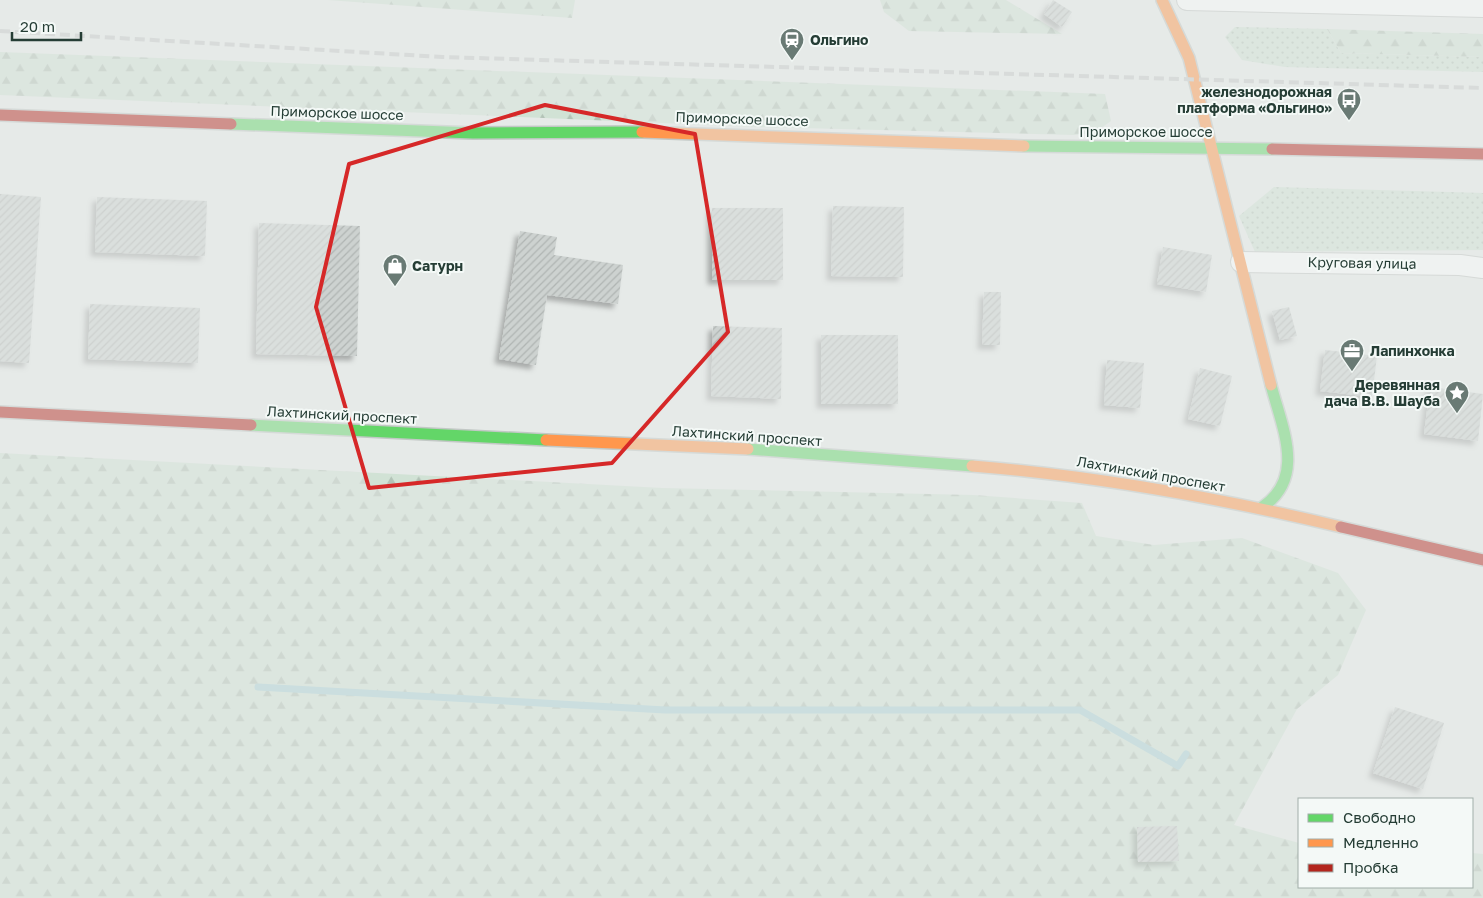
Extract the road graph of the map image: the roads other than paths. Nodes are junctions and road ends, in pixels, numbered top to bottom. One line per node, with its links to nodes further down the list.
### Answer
1 (1162, 0): 5 (main road)
2 (1187, 0): 3 (street)
3 (1483, 7)
4 (0, 115): 5 (main road, Приморское шоссе)
5 (1212, 147): 6 (main road, Приморское шоссе); 7 (main road)
6 (1483, 154)
7 (1241, 262): 8 (street, Круговая улица); 10 (main road)
8 (1483, 268)
9 (0, 412): 10 (main road, Лахтинский проспект)
10 (1261, 508): 11 (main road, Лахтинский проспект)
11 (1483, 560)

